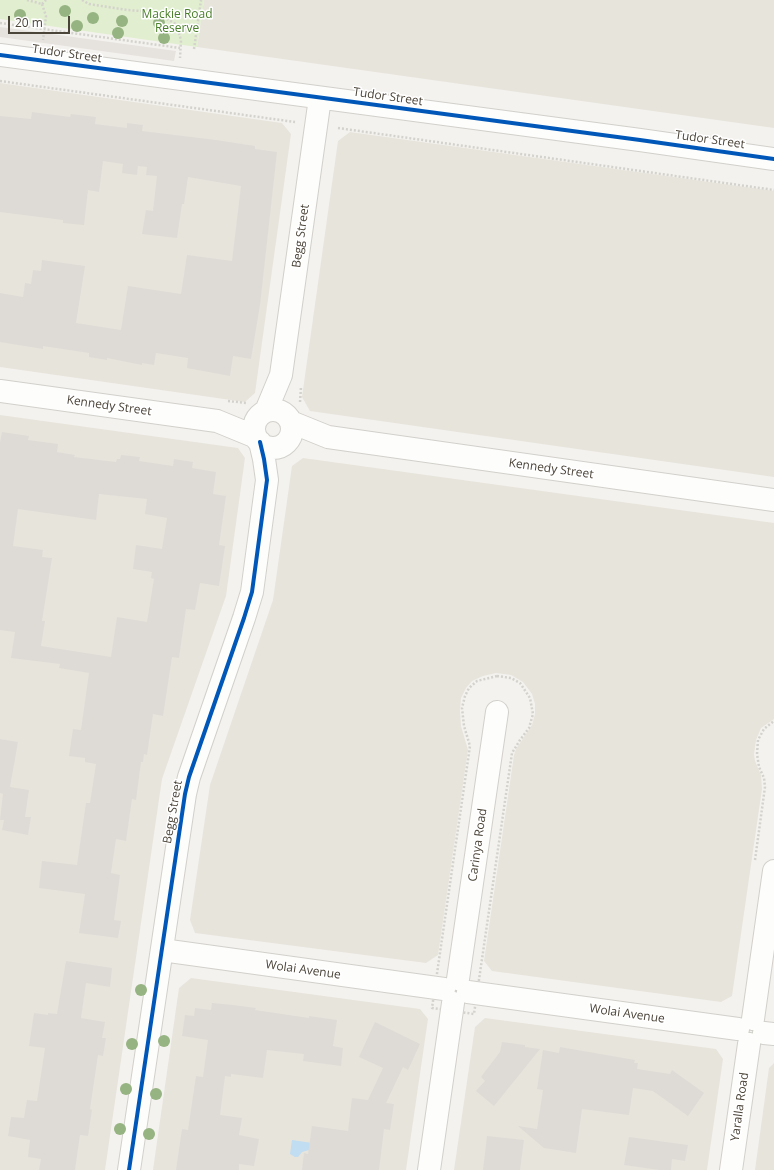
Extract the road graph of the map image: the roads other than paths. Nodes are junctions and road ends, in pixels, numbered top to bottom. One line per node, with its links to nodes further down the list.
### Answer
1 (0, 55): 2 (street, Tudor Street)
2 (320, 98): 3 (street, Tudor Street); 5 (street, Begg Street)
3 (774, 160)
4 (0, 391): 6 (street, Kennedy Street)
5 (278, 420): 6 (street, Kennedy Street); 7 (street); 8 (street, Begg Street); 9 (street, Kennedy Street)
6 (217, 421): 7 (street, Kennedy Street)
7 (258, 440): 8 (street, Begg Street)
8 (267, 480): 12 (street, Begg Street)
9 (774, 500)
10 (497, 712): 13 (street, Carinya Road)
11 (764, 869): 14 (street, Yaralla Road)
12 (162, 950): 13 (street, Wolai Avenue); 15 (street, Begg Street)
13 (456, 991): 14 (street, Wolai Avenue); 16 (street, Carinya Road)
14 (756, 1032): 17 (street, Yaralla Road)
15 (129, 1170)
16 (430, 1170)
17 (731, 1170)

